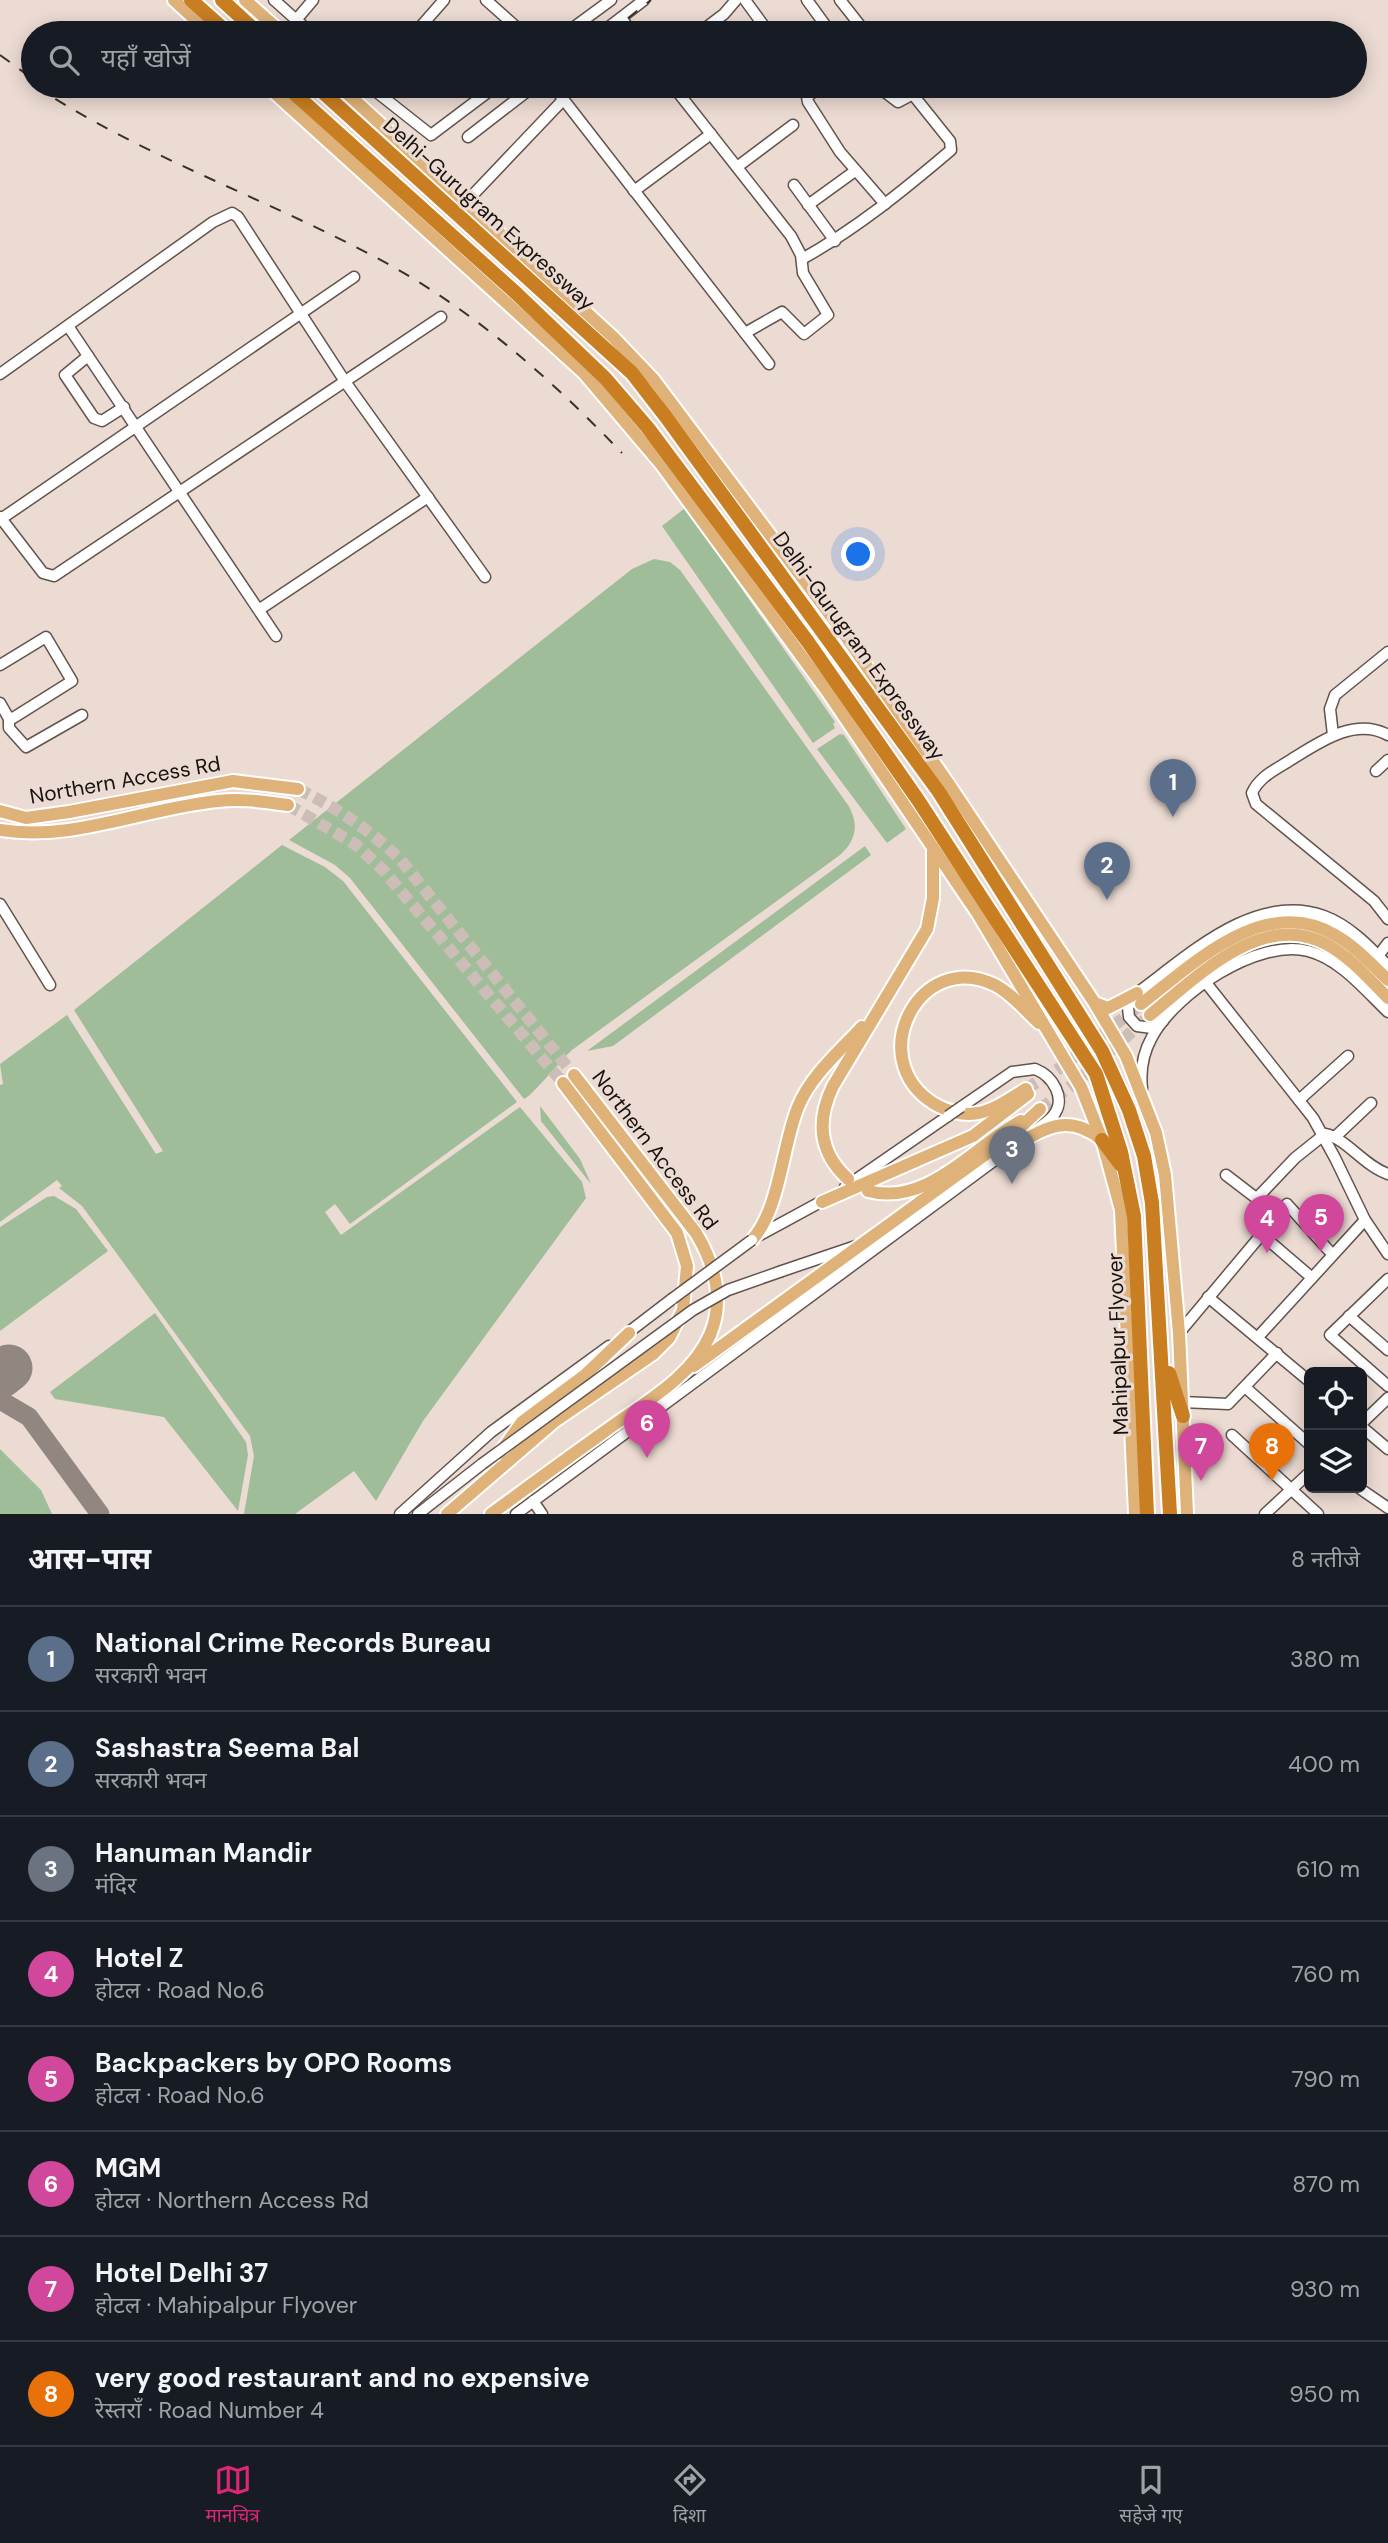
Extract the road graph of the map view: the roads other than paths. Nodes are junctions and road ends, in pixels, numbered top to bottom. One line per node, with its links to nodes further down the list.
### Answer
1 (174, 0): 17 (main road)
2 (191, 0): 18 (highway)
3 (222, 0): 19 (highway)
4 (245, 0): 20 (main road)
5 (274, 0): 16 (street)
6 (313, 0): 16 (street)
7 (444, 0): 21 (street)
8 (486, 0): 22 (street)
9 (611, 0): 23 (street)
10 (644, 0): 15 (street)
11 (736, 0): 26 (street)
12 (745, 0): 27 (street)
13 (807, 0): 28 (street)
14 (840, 0): 29 (street)
15 (621, 18): 24 (street); 25 (street)
16 (296, 20)
17 (198, 21)
18 (215, 21)
19 (245, 21)
20 (269, 21)
21 (426, 21)
22 (510, 21)
23 (582, 21)
24 (617, 21)
25 (623, 21)
26 (715, 21)
27 (760, 21)
28 (822, 21)
29 (857, 21)
30 (280, 98): 84 (main road)
31 (299, 98): 109 (highway, Delhi-Gurugram Expressway)
32 (329, 98): 131 (highway, Delhi-Gurugram Expressway)
33 (352, 98): 48 (main road)
34 (384, 98): 35 (street)
35 (480, 98)
36 (518, 98): 43 (street)
37 (682, 98): 42 (street)
38 (807, 98): 45 (street)
39 (915, 98): 49 (street)
40 (563, 100): 47 (street); 48 (street)
41 (793, 125): 44 (street)
42 (711, 134): 44 (street); 47 (street)
43 (468, 137)
44 (737, 167): 52 (street)
45 (855, 171): 49 (street); 50 (street)
46 (794, 186): 50 (street)
47 (634, 191): 57 (street)
48 (467, 201): 96 (main road)
49 (886, 204): 51 (street)
50 (808, 205): 51 (street)
51 (835, 241): 52 (street)
52 (802, 260): 57 (street)
53 (354, 277): 54 (street)
54 (301, 314): 56 (street); 61 (street); 63 (street)
55 (440, 317): 61 (street)
56 (68, 326): 58 (street); 60 (street)
57 (746, 333): 59 (street)
58 (89, 356): 62 (street); 62 (street)
59 (769, 364)
60 (0, 374)
61 (346, 383): 64 (street); 65 (street)
62 (124, 407): 63 (street)
63 (137, 426): 64 (street); 66 (street)
64 (181, 492): 67 (street); 69 (street)
65 (428, 498): 68 (street); 69 (street)
66 (0, 518): 67 (street)
67 (4, 531)
68 (485, 577)
69 (260, 609): 70 (street)
70 (276, 636)
71 (1388, 652): 77 (street)
72 (0, 665): 75 (street)
73 (0, 703): 75 (street)
74 (82, 715): 75 (street)
75 (9, 719)
76 (1388, 735): 77 (street)
77 (1333, 736): 86 (street)
78 (1388, 760): 79 (street)
79 (1376, 771)
80 (299, 789): 82 (main road, Northern Access Rd)
81 (288, 805): 83 (main road, Northern Access Rd)
82 (0, 811)
83 (0, 830)
84 (933, 851): 90 (main road); 100 (main road)
85 (0, 904): 93 (street)
86 (1388, 919)
87 (1388, 943): 88 (street)
88 (1378, 956): 89 (street); 95 (street)
89 (1388, 966)
90 (898, 980): 112 (main road); 119 (main road)
91 (1388, 980): 95 (main road)
92 (1207, 984): 97 (street); 99 (street); 103 (street)
93 (50, 985)
94 (1388, 998): 98 (main road)
95 (1139, 999): 96 (main road); 99 (street)
96 (1094, 1002): 102 (main road)
97 (1388, 1012)
98 (1150, 1015)
99 (1163, 1021): 102 (street)
100 (1052, 1035): 107 (main road); 115 (main road)
101 (1348, 1056): 103 (street)
102 (1142, 1093): 128 (main road)
103 (1299, 1100): 105 (street)
104 (1371, 1103): 106 (street)
105 (1322, 1135): 106 (street); 114 (street); 117 (street)
106 (1335, 1138): 110 (street)
107 (1102, 1140): 108 (main road); 109 (highway); 156 (main road)
108 (1017, 1144): 115 (street, bridge); 148 (street)
109 (1126, 1172): 157 (highway, Mahipalpur Flyover)
110 (1388, 1174)
111 (1226, 1175): 114 (street)
112 (848, 1179)
113 (868, 1191): 120 (main road)
114 (1257, 1198): 116 (street)
115 (822, 1202): 119 (street)
116 (1277, 1214): 118 (street); 121 (street)
117 (1365, 1220): 121 (street); 122 (street)
118 (1261, 1234): 123 (street); 125 (street)
119 (752, 1240): 127 (street, bridge)
120 (870, 1241): 134 (main road); 152 (street, bridge)
121 (1332, 1254): 123 (street)
122 (1388, 1254)
123 (1311, 1277): 129 (street)
124 (1388, 1279): 126 (street)
125 (1208, 1297): 128 (street); 129 (street)
126 (1349, 1316): 130 (street); 135 (street)
127 (629, 1333): 144 (main road); 151 (street)
128 (1179, 1333): 138 (main road)
129 (1258, 1337): 132 (street)
130 (1388, 1350)
131 (1161, 1352): 138 (highway); 158 (highway, Mahipalpur Flyover)
132 (1277, 1353): 133 (street); 136 (street)
133 (1304, 1377)
134 (674, 1381): 144 (main road, Northern Access Rd); 154 (main road, Northern Access Rd)
135 (1388, 1387)
136 (1246, 1388): 138 (street); 142 (street)
137 (1388, 1398): 139 (street)
138 (1182, 1409): 159 (main road)
139 (1367, 1420)
140 (1367, 1430): 143 (street)
141 (1232, 1435): 146 (street)
142 (1304, 1440)
143 (1388, 1449)
144 (490, 1475): 153 (main road, Northern Access Rd)
145 (1304, 1477): 146 (street)
146 (1290, 1490): 160 (street); 161 (street)
147 (1367, 1493): 149 (street)
148 (533, 1501): 150 (street); 155 (street)
149 (1386, 1504)
150 (520, 1513)
151 (400, 1514)
152 (418, 1514)
153 (446, 1514)
154 (491, 1514)
155 (542, 1514)
156 (1135, 1514)
157 (1147, 1514)
158 (1170, 1514)
159 (1187, 1514)
160 (1265, 1514)
161 (1318, 1514)

